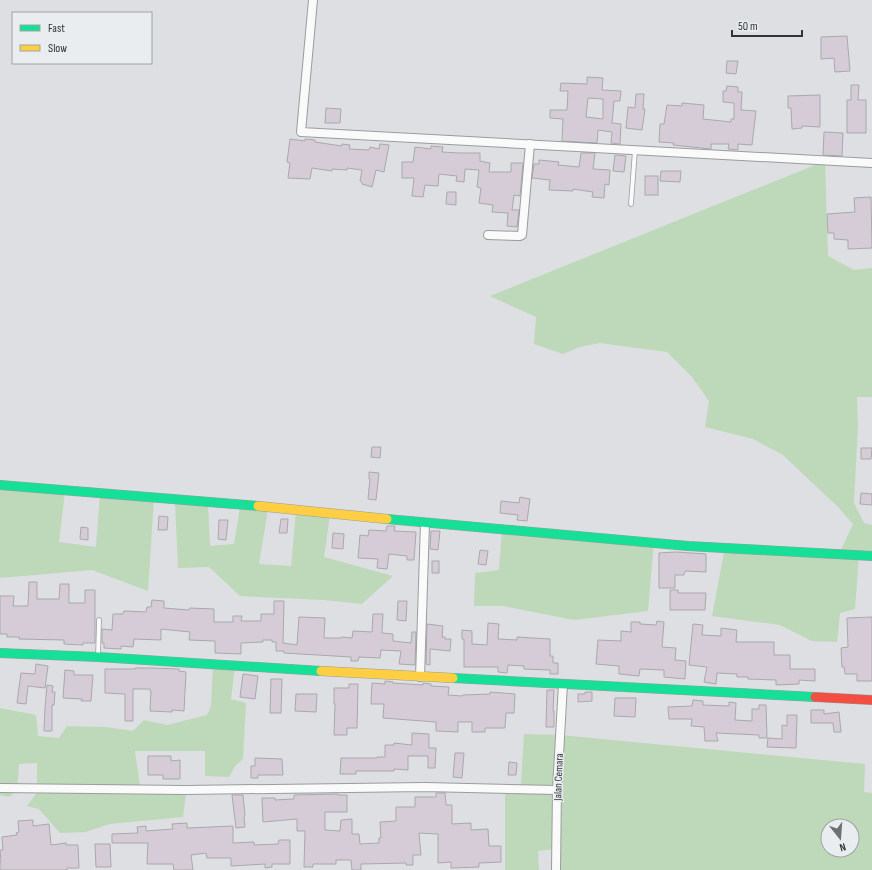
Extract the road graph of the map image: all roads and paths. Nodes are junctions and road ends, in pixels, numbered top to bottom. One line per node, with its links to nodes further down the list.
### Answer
1 (313, 0): 2 (street)
2 (530, 144): 3 (street); 6 (street)
3 (635, 150): 4 (street); 5 (lane)
4 (872, 163)
5 (631, 204)
6 (488, 235)
7 (0, 485): 8 (street)
8 (425, 523): 9 (street); 13 (street)
9 (872, 556)
10 (99, 620): 12 (lane)
11 (0, 653): 12 (street)
12 (98, 657): 13 (street)
13 (420, 677): 14 (street)
14 (563, 684): 15 (street); 17 (street, Jalan Cemara)
15 (872, 700)
16 (0, 788): 17 (street)
17 (557, 790): 18 (street, Jalan Cemara)
18 (556, 870)

